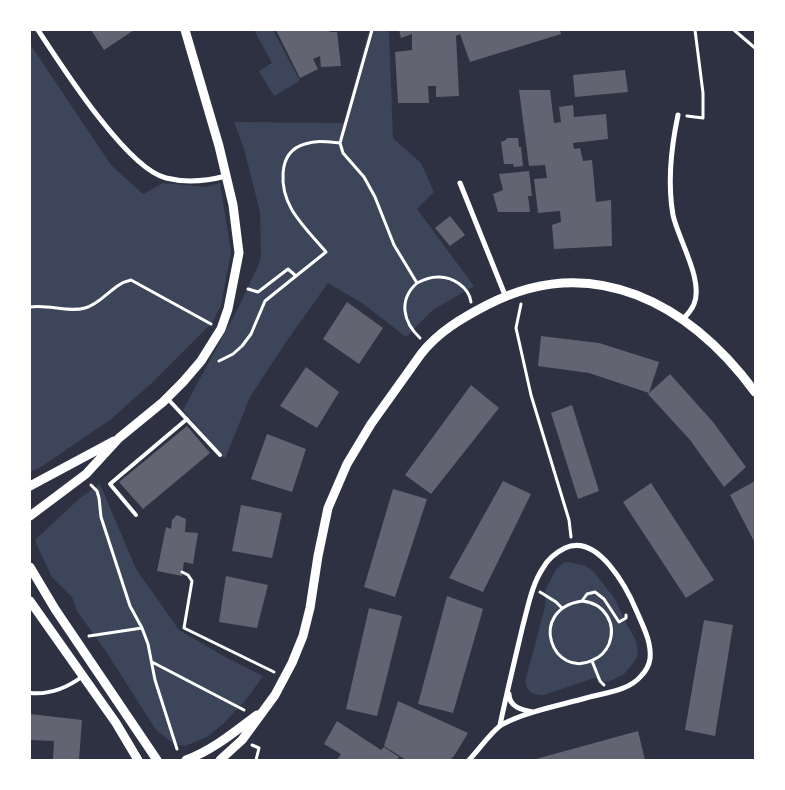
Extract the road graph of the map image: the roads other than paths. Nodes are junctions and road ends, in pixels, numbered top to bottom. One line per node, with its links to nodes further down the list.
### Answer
1 (38, 30): 4 (street)
2 (185, 30): 4 (street)
3 (678, 115): 7 (street)
4 (227, 176): 9 (street)
5 (460, 183): 6 (street)
6 (506, 295): 7 (street); 22 (street)
7 (683, 320): 8 (street)
8 (755, 392)
9 (167, 398): 10 (lane); 11 (street)
10 (187, 420): 12 (lane); 14 (lane)
11 (119, 438): 13 (street); 15 (street)
12 (220, 455)
13 (30, 486)
14 (136, 515)
15 (30, 516)
16 (30, 566): 25 (street)
17 (30, 601): 18 (street)
18 (84, 676): 20 (lane); 24 (street)
19 (508, 688): 21 (street); 21 (street); 23 (street)
20 (30, 694)
21 (535, 712): 23 (street)
22 (259, 713): 26 (street); 27 (street)
23 (500, 725): 28 (street)
24 (138, 760)
25 (157, 760)
26 (186, 760)
27 (220, 760)
28 (469, 760)

